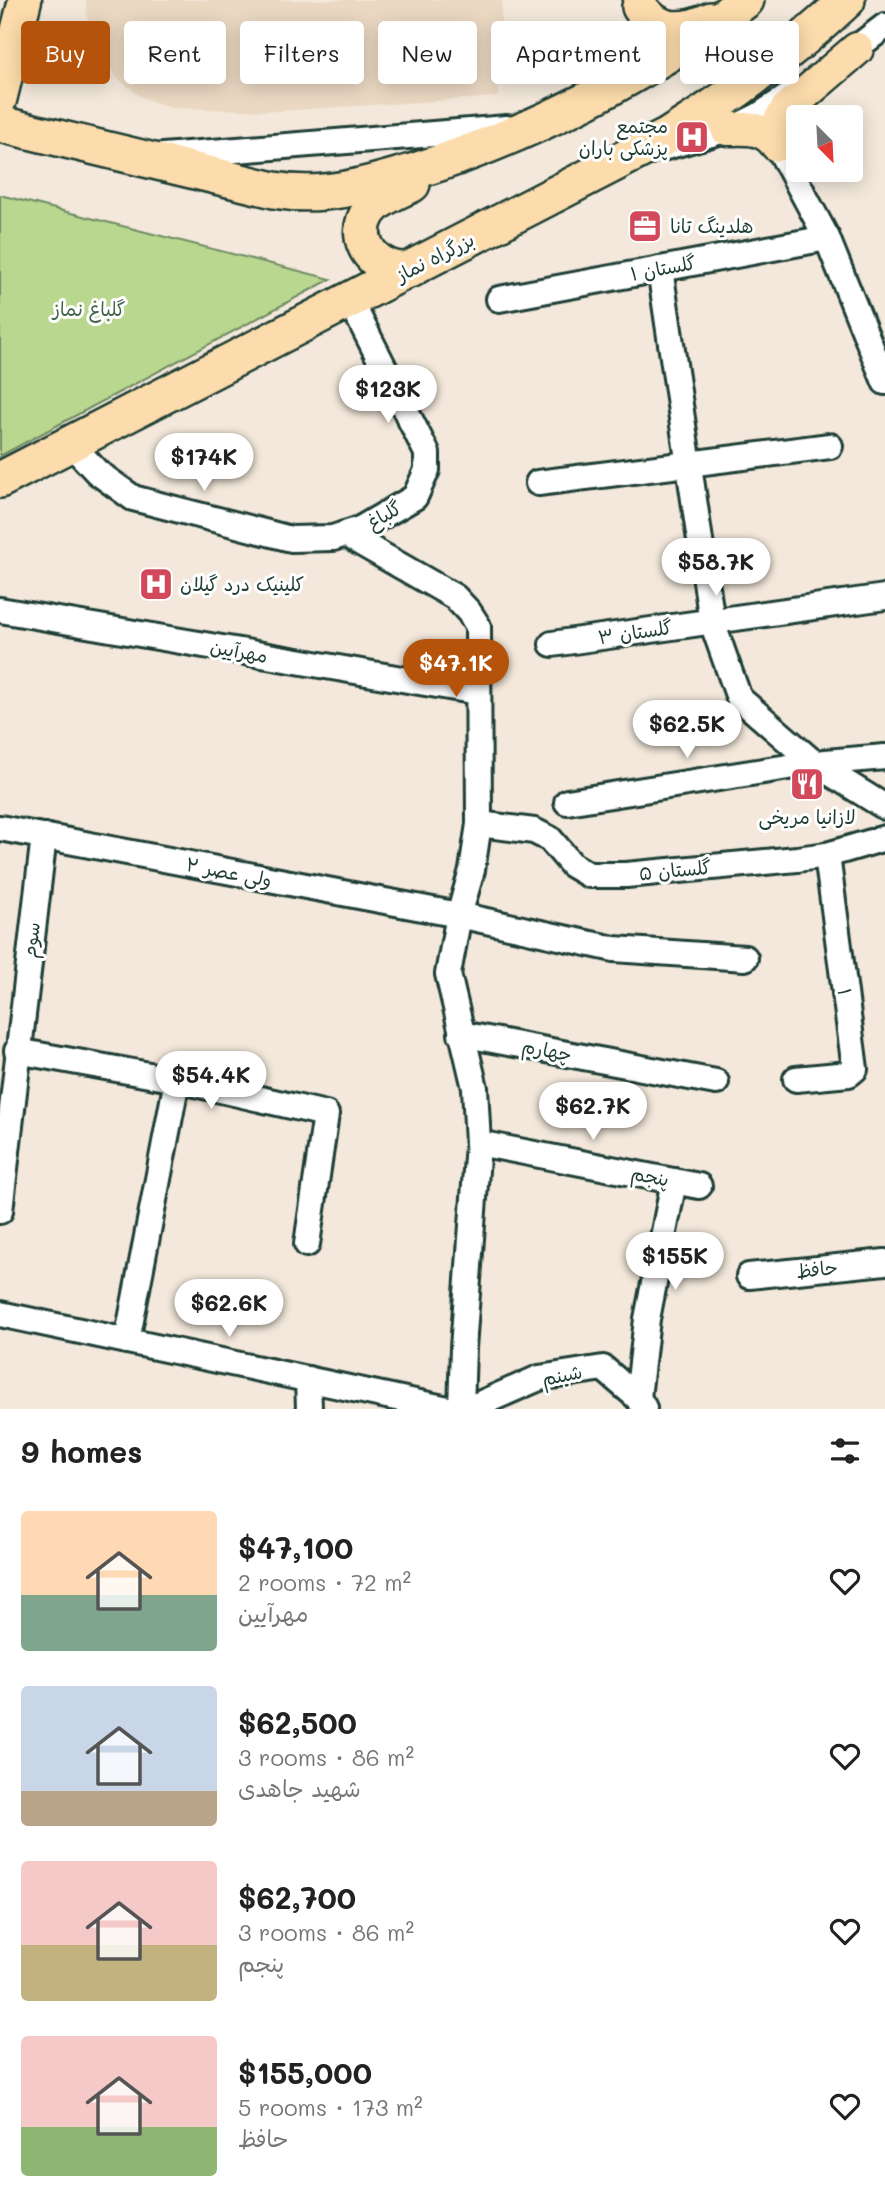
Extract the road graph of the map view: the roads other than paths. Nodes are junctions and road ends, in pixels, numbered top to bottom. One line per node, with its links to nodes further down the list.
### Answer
1 (25, 0): 8 (main road)
2 (847, 0): 14 (highway, بزرگراه نماز)
3 (642, 2): 4 (highway); 7 (highway)
4 (739, 5): 7 (highway)
5 (885, 26): 6 (street)
6 (857, 49): 11 (street); 12 (main road)
7 (601, 91): 10 (highway)
8 (0, 100)
9 (0, 124): 13 (highway)
10 (532, 126): 13 (street); 13 (highway); 17 (highway)
11 (727, 129): 12 (main road); 14 (street)
12 (777, 145): 15 (street)
13 (139, 158)
14 (628, 158): 17 (highway, بزرگراه نماز)
15 (827, 238): 16 (street, گلستان ۱); 20 (street)
16 (660, 268): 18 (street, گلستان ۱); 23 (street)
17 (412, 269): 19 (highway, بزرگراه نماز)
18 (499, 299)
19 (350, 300): 21 (highway, بزرگراه نماز); 26 (street, گلباغ)
20 (884, 376)
21 (71, 444): 24 (highway, بزرگراه نماز); 26 (street, گلباغ)
22 (830, 446): 23 (street)
23 (689, 464): 25 (street); 29 (street)
24 (0, 480)
25 (538, 483)
26 (345, 534): 31 (street)
27 (885, 597): 29 (street, گلستان ۳)
28 (0, 610): 31 (street, مهرآیین)
29 (712, 622): 30 (street, گلستان ۳); 33 (street)
30 (552, 643)
31 (478, 692): 36 (street)
32 (885, 757): 33 (street)
33 (814, 763): 34 (street); 35 (street)
34 (567, 802)
35 (885, 807)
36 (479, 824): 40 (street, گلستان ۵); 41 (street)
37 (0, 828): 38 (street, ولی عصر ۲)
38 (44, 836): 41 (street, ولی عصر ۲); 44 (street, سوم)
39 (885, 838): 40 (street, گلستان ۵)
40 (827, 855): 45 (street, ۱)
41 (458, 915): 42 (street, ولی عصر ۲); 43 (street)
42 (745, 958)
43 (461, 1034): 47 (street, چهارم); 48 (street)
44 (18, 1051): 46 (street); 51 (street, سوم)
45 (796, 1079)
46 (177, 1080): 52 (street); 56 (street)
47 (716, 1082)
48 (478, 1143): 49 (street, پنجم); 61 (street)
49 (674, 1181): 50 (street, پنجم); 58 (street)
50 (699, 1186)
51 (0, 1211)
52 (307, 1244)
53 (885, 1262): 54 (street, حافظ)
54 (750, 1276)
55 (0, 1314): 56 (street)
56 (127, 1341): 57 (street)
57 (308, 1379): 59 (street); 60 (street)
58 (641, 1404): 62 (street, شبنم)
59 (309, 1409)
60 (448, 1409)
61 (461, 1409)
62 (468, 1409)

